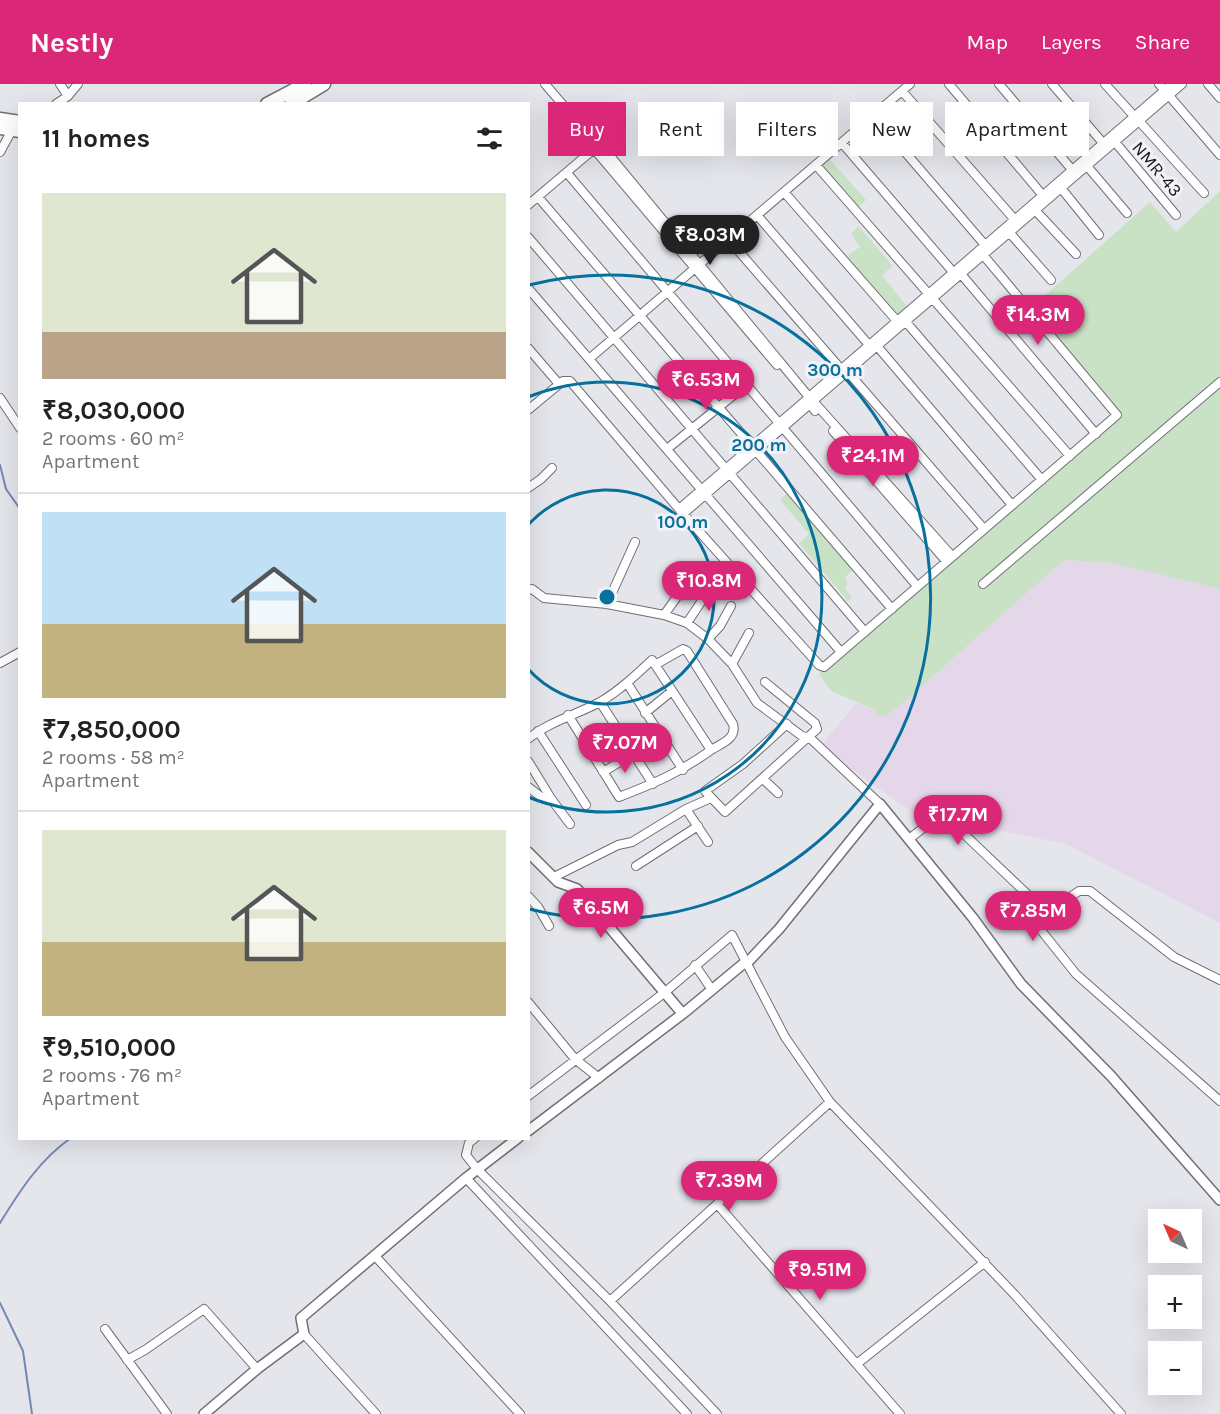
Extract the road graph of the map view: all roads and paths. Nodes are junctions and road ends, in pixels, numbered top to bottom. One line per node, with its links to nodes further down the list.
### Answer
1 (60, 84): 16 (street)
2 (78, 84): 16 (street)
3 (304, 84): 19 (main road)
4 (324, 84): 20 (main road)
5 (545, 84): 21 (street)
6 (910, 84): 15 (street)
7 (949, 84): 43 (street)
8 (999, 84): 38 (street)
9 (1052, 84): 29 (street)
10 (1105, 84): 24 (street)
11 (1173, 84): 14 (street)
12 (1182, 84): 14 (street)
13 (1208, 84): 17 (street)
14 (1164, 90): 24 (street); 31 (street)
15 (902, 91): 22 (street); 49 (street)
16 (68, 96): 18 (street)
17 (1220, 98)
18 (59, 102)
19 (271, 102)
20 (294, 102)
21 (560, 102)
22 (889, 102)
23 (0, 119): 25 (main road)
24 (1136, 119): 27 (street); 29 (street); 41 (street)
25 (13, 128): 30 (street)
26 (850, 136): 28 (street)
27 (1114, 142): 36 (street); 47 (street, NMR-43)
28 (842, 143): 35 (street); 57 (street)
29 (1103, 143): 38 (street)
30 (0, 152)
31 (1220, 155)
32 (585, 156): 37 (street)
33 (610, 156): 56 (street)
34 (906, 156): 54 (street)
35 (816, 165): 40 (street); 61 (street)
36 (1087, 166): 38 (street); 46 (street)
37 (567, 173): 42 (street); 60 (street)
38 (1074, 173): 39 (street); 43 (street)
39 (1060, 188): 43 (street); 51 (street)
40 (784, 192): 48 (street); 63 (street)
41 (1204, 193)
42 (537, 197): 44 (street); 62 (street)
43 (1045, 198): 45 (street); 49 (street)
44 (530, 204)
45 (1035, 210): 50 (street); 55 (street)
46 (1127, 213)
47 (1176, 214)
48 (757, 215): 53 (street); 65 (street)
49 (1015, 220): 54 (street)
50 (1009, 232): 54 (street); 58 (street)
51 (1099, 235)
52 (530, 239): 64 (street)
53 (729, 240): 56 (street); 68 (street)
54 (982, 250): 57 (street); 79 (street)
55 (1076, 254)
56 (698, 267): 60 (street); 73 (street)
57 (957, 273): 61 (street); 79 (street)
58 (1051, 280)
59 (530, 290): 67 (street)
60 (668, 292): 62 (street); 71 (street)
61 (930, 296): 63 (street); 82 (street)
62 (639, 316): 64 (street); 74 (street)
63 (901, 321): 65 (street); 85 (street)
64 (614, 338): 67 (street); 78 (street)
65 (873, 346): 68 (street); 88 (street)
66 (530, 350): 70 (street)
67 (589, 359): 80 (street)
68 (844, 370): 73 (street); 90 (street)
69 (1220, 382): 93 (street)
70 (559, 384): 75 (street); 89 (street)
71 (746, 385): 74 (street); 77 (street)
72 (0, 398): 76 (street)
73 (809, 400): 77 (street); 92 (street)
74 (719, 407): 78 (street); 81 (street)
75 (530, 408)
76 (18, 425)
77 (781, 425): 81 (street); 94 (street)
78 (692, 429): 80 (street); 84 (street)
79 (1096, 434): 82 (street)
80 (667, 449): 87 (street)
81 (754, 449): 84 (street); 100 (street)
82 (1070, 456): 85 (street)
83 (552, 468): 86 (street)
84 (728, 471): 87 (street); 103 (street)
85 (1042, 480): 88 (street)
86 (530, 487)
87 (703, 492): 89 (street); 106 (street)
88 (1012, 505): 90 (street)
89 (681, 512): 106 (street)
90 (984, 529): 92 (street)
91 (635, 542): 98 (street)
92 (949, 559): 94 (street)
93 (983, 584)
94 (917, 586): 100 (street)
95 (684, 587): 101 (street)
96 (711, 587): 102 (street)
97 (530, 590): 98 (street)
98 (607, 604): 101 (street)
99 (732, 606): 105 (street)
100 (892, 609): 103 (street)
101 (664, 615): 102 (street)
102 (687, 623): 105 (street)
103 (865, 632): 106 (street)
104 (749, 633): 109 (street)
105 (708, 639): 109 (street)
106 (841, 652)
107 (18, 653): 108 (street)
108 (0, 663)
109 (732, 664): 117 (street)
110 (655, 665): 112 (street); 113 (street); 123 (street)
111 (765, 682): 121 (street)
112 (627, 683): 114 (street); 115 (street)
113 (672, 691): 115 (street); 123 (street)
114 (600, 702): 116 (street); 118 (street)
115 (645, 713): 126 (street)
116 (568, 715): 119 (street); 122 (street)
117 (787, 724): 121 (street); 132 (street)
118 (615, 727): 122 (street); 124 (street)
119 (538, 731): 120 (street); 135 (street)
120 (530, 737)
121 (810, 738): 128 (street); 134 (street)
122 (586, 744): 127 (street)
123 (711, 750): 126 (street)
124 (633, 754): 127 (street); 129 (street)
125 (530, 764): 133 (street)
126 (683, 770): 129 (street)
127 (603, 772): 129 (street)
128 (763, 779): 131 (street); 132 (street)
129 (652, 784)
130 (530, 788): 133 (street)
131 (778, 794)
132 (711, 798): 136 (street)
133 (552, 800): 137 (street)
134 (880, 804): 139 (street); 147 (street)
135 (586, 805)
136 (686, 809): 138 (street); 143 (street)
137 (570, 824)
138 (698, 826): 140 (street); 142 (street)
139 (909, 839): 145 (street); 164 (street)
140 (708, 842)
141 (530, 854): 143 (street)
142 (636, 866)
143 (554, 877): 151 (street)
144 (530, 898): 146 (street)
145 (1047, 914): 149 (street); 157 (street)
146 (549, 926)
147 (746, 964): 148 (street); 150 (street); 158 (street)
148 (695, 965): 150 (street); 151 (street)
149 (1220, 980)
150 (712, 990): 153 (street)
151 (664, 993): 153 (street); 154 (street)
152 (530, 1004): 154 (street)
153 (682, 1013): 155 (street)
154 (575, 1059): 155 (street); 156 (street)
155 (600, 1078): 159 (street)
156 (530, 1094)
157 (1220, 1101)
158 (830, 1102): 165 (street); 167 (street)
159 (530, 1130)
160 (473, 1140): 162 (street)
161 (515, 1140): 162 (street)
162 (477, 1169): 163 (street); 168 (street)
163 (466, 1178): 166 (street); 178 (street)
164 (1220, 1200)
165 (718, 1205): 168 (street); 172 (street)
166 (375, 1256): 170 (street); 177 (street)
167 (985, 1262): 172 (street); 181 (street)
168 (610, 1301): 179 (street)
169 (105, 1329): 171 (street)
170 (304, 1334): 173 (street); 176 (street)
171 (127, 1360): 173 (street); 174 (street)
172 (858, 1363): 180 (street)
173 (257, 1369): 175 (street)
174 (167, 1414)
175 (204, 1414)
176 (376, 1414)
177 (520, 1414)
178 (687, 1414)
179 (717, 1414)
180 (900, 1414)
181 (1121, 1414)

